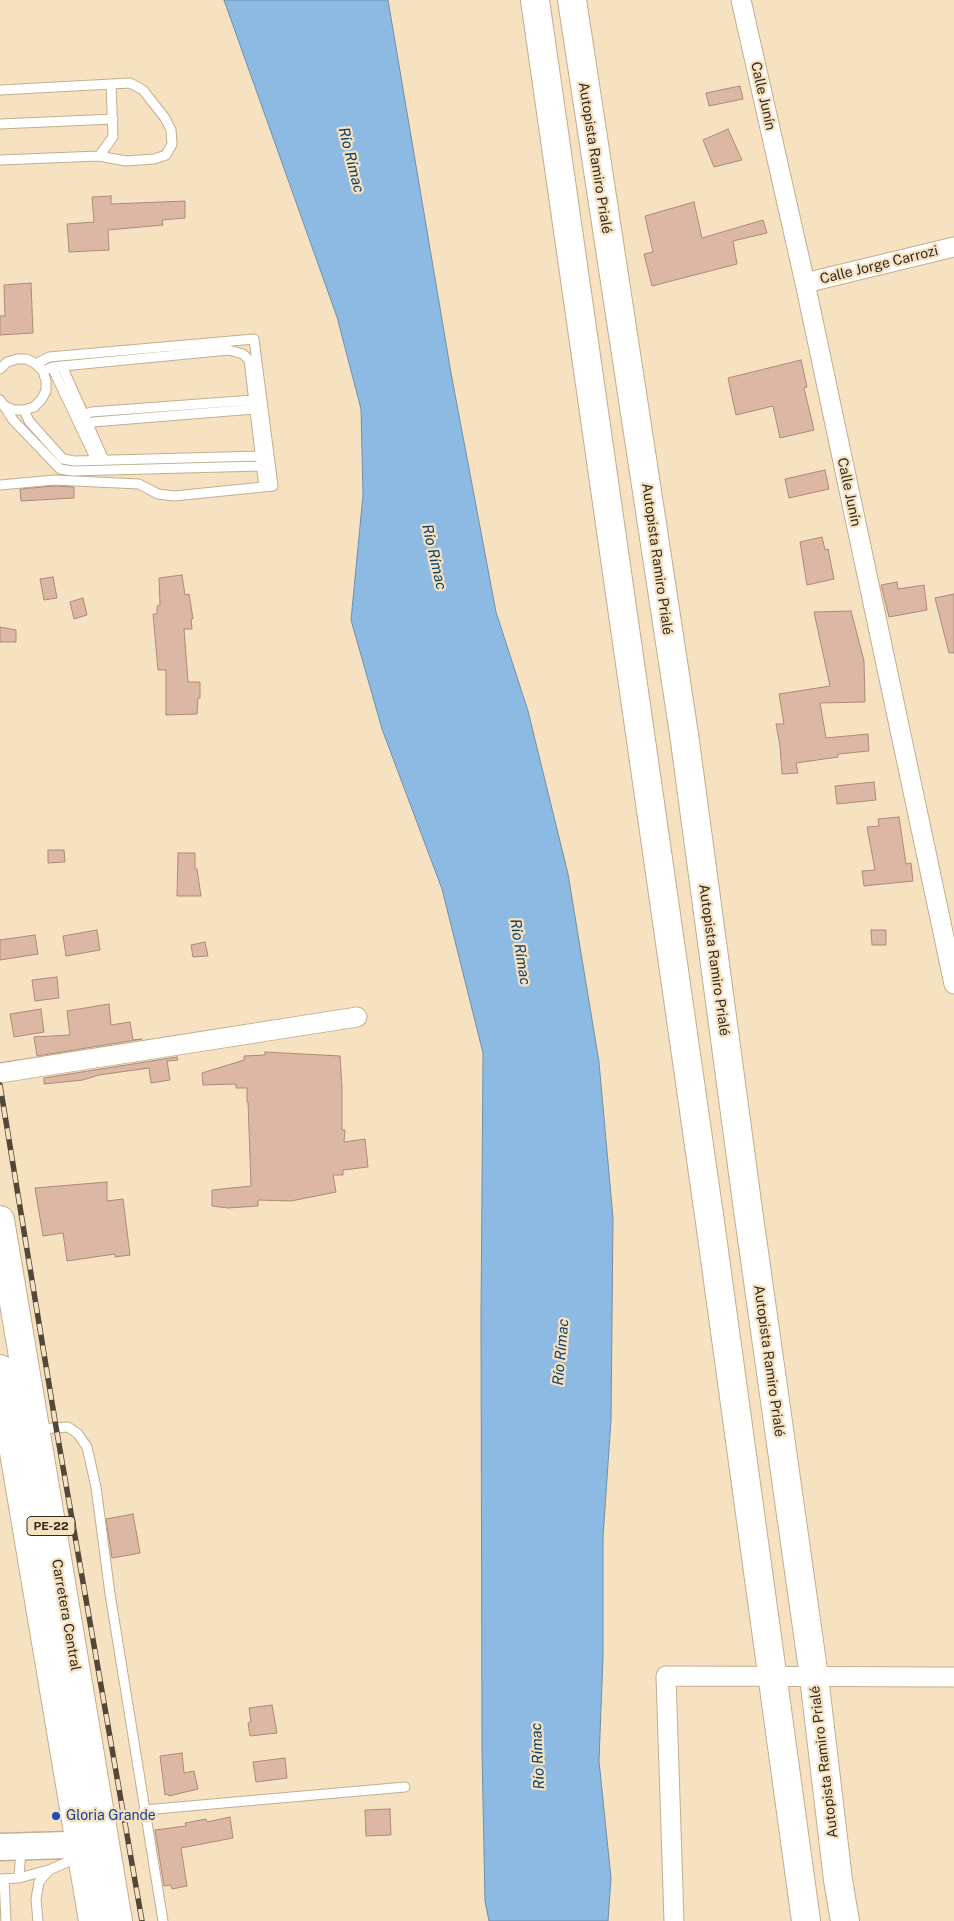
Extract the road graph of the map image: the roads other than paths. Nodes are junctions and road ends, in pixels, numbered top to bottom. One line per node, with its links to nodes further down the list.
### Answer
1 (535, 0): 33 (highway)
2 (572, 0): 34 (highway, Autopista Ramiro Prialé)
3 (741, 0): 11 (street, Calle Junín)
4 (111, 84): 5 (lane); 6 (lane); 8 (lane)
5 (0, 90)
6 (113, 119): 7 (lane); 8 (lane)
7 (0, 124)
8 (99, 156): 9 (lane)
9 (0, 160)
10 (954, 247): 11 (street, Calle Jorge Carrozi)
11 (805, 283): 27 (street, Calle Junín)
12 (36, 364): 15 (lane); 16 (lane); 26 (lane)
13 (62, 366): 14 (lane); 18 (lane); 20 (lane)
14 (52, 367): 16 (lane); 23 (lane)
15 (0, 369)
16 (43, 371): 19 (lane)
17 (3, 403): 19 (lane); 24 (lane)
18 (253, 404): 20 (lane); 21 (lane); 22 (lane)
19 (24, 410): 23 (lane)
20 (84, 415): 21 (lane)
21 (89, 426): 23 (lane)
22 (260, 456): 23 (lane); 24 (lane)
23 (100, 460)
24 (261, 466): 26 (lane)
25 (0, 485): 26 (lane)
26 (268, 486)
27 (954, 984)
28 (357, 1017): 29 (street)
29 (0, 1073)
30 (0, 1220): 32 (highway, Carretera Central / PE-22)
31 (0, 1369): 39 (highway, Carretera Central / PE-22)
32 (35, 1429): 37 (lane); 39 (highway, Carretera Central / PE-22)
33 (773, 1676): 34 (street); 49 (street); 50 (highway)
34 (814, 1677): 35 (street); 51 (highway, Autopista Ramiro Prialé)
35 (954, 1677)
36 (405, 1787): 37 (lane)
37 (144, 1810): 48 (lane)
38 (0, 1832): 39 (street)
39 (89, 1842): 40 (street); 41 (lane); 46 (highway, Carretera Central / PE-22); 47 (highway, Carretera Central / PE-22)
40 (11, 1847): 42 (lane)
41 (49, 1870): 42 (lane); 45 (lane)
42 (19, 1878): 43 (lane)
43 (2, 1879): 44 (lane)
44 (6, 1921)
45 (38, 1921)
46 (93, 1921)
47 (118, 1921)
48 (163, 1921)
49 (674, 1921)
50 (806, 1921)
51 (845, 1921)

